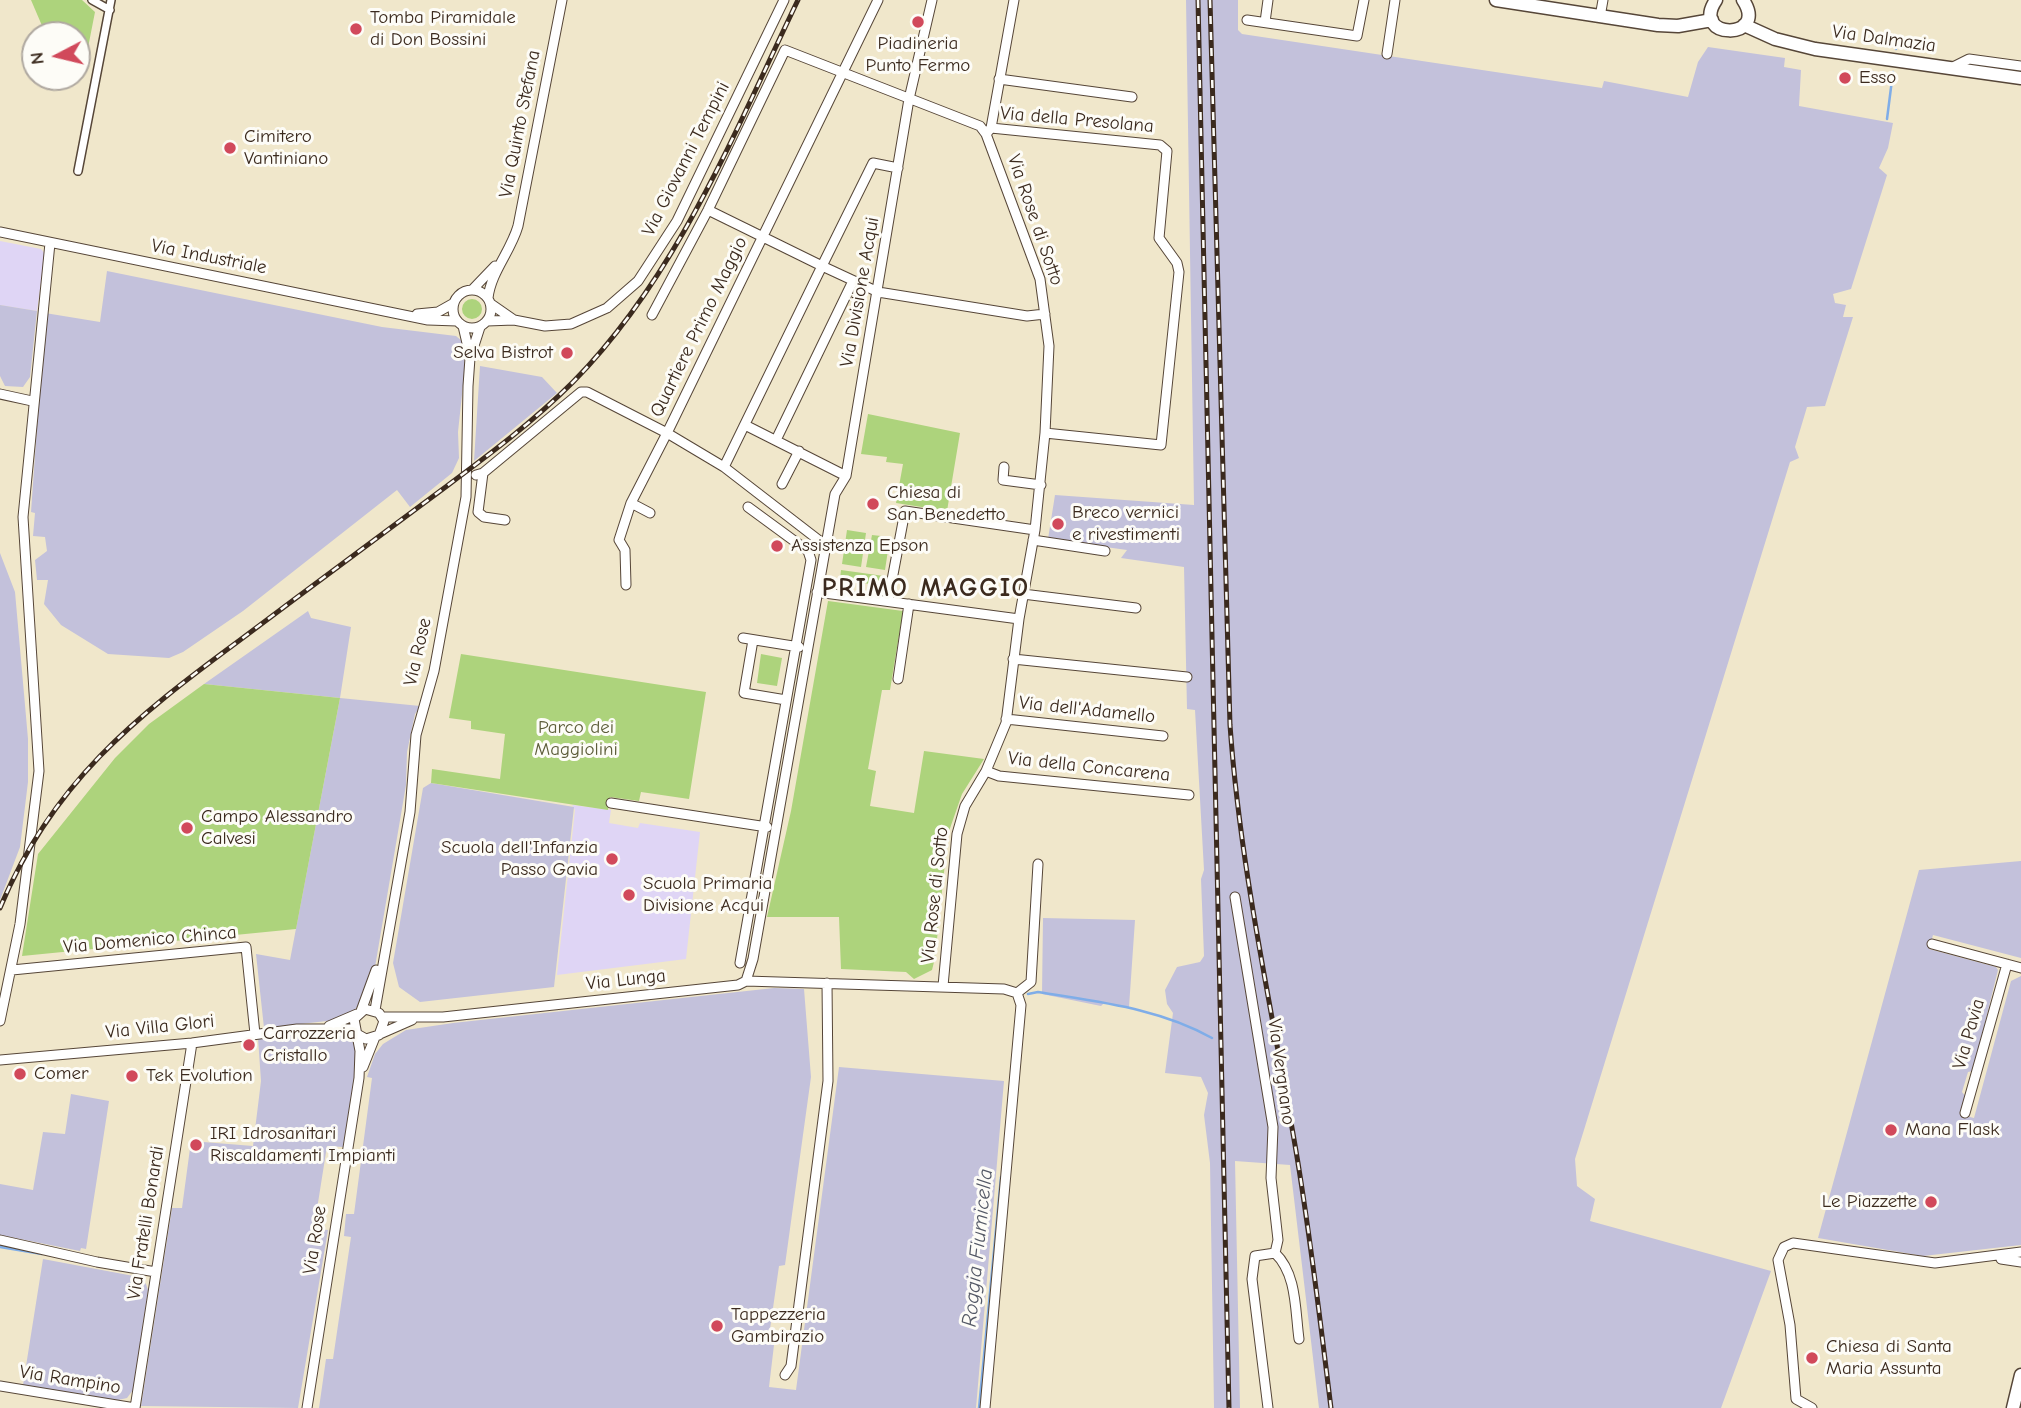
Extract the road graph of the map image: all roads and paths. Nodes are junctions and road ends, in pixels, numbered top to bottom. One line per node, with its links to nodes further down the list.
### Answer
1 (92, 0): 16 (street)
2 (111, 0): 16 (street)
3 (562, 0): 37 (street, Via Quinto Stefana)
4 (784, 0): 47 (street, Via Giovanni Tempini)
5 (878, 0): 25 (street, Quartiere Primo Maggio)
6 (932, 0): 29 (street, Via Divisione Acqui)
7 (1014, 0): 27 (street, Via Rose di Sotto)
8 (1268, 0): 20 (street)
9 (1364, 0): 20 (street)
10 (1395, 0): 22 (street)
11 (1496, 0): 15 (main road)
12 (1603, 0): 17 (street)
13 (1716, 0): 19 (main road)
14 (1743, 0): 21 (main road)
15 (1550, 4): 17 (main road)
16 (110, 10): 32 (street)
17 (1600, 17): 19 (main road)
18 (1247, 20): 20 (street)
19 (1712, 20): 21 (main road)
20 (1265, 22)
21 (1744, 24): 24 (main road, Via Dalmazia)
22 (1387, 54)
23 (2021, 66): 24 (street)
24 (1951, 68): 26 (main road, Via Dalmazia)
25 (842, 73): 29 (street); 33 (street); 35 (street, Quartiere Primo Maggio)
26 (2021, 78)
27 (999, 79): 28 (street); 30 (street, Via Rose di Sotto)
28 (1132, 97)
29 (909, 99): 30 (street); 31 (street, Via Divisione Acqui)
30 (989, 131): 45 (street, Via Rose di Sotto); 55 (street, Via della Presolana)
31 (898, 168): 38 (street); 41 (street, Via Divisione Acqui)
32 (78, 171)
33 (708, 210): 35 (street, Quartiere Primo Maggio); 46 (street)
34 (0, 232): 36 (street, Via Industriale)
35 (763, 236): 38 (street, Quartiere Primo Maggio); 54 (street, Quartiere Primo Maggio)
36 (50, 243): 44 (street, Via Industriale); 52 (street)
37 (508, 252): 40 (street, Via Quinto Stefana); 42 (street, Via Quinto Stefana)
38 (822, 266): 39 (street, Quartiere Primo Maggio); 53 (street)
39 (853, 281): 41 (street, Quartiere Primo Maggio); 56 (street)
40 (472, 290): 42 (street); 43 (street)
41 (878, 292): 45 (street, Quartiere Primo Maggio); 60 (street, Via Divisione Acqui)
42 (489, 301): 47 (street, Via Giovanni Tempini); 49 (street)
43 (454, 303): 44 (street, Via Industriale); 48 (street)
44 (411, 314): 48 (street, Via Industriale)
45 (1045, 314): 55 (street, Via Rose di Sotto)
46 (652, 315)
47 (514, 320): 49 (street, Via Giovanni Tempini)
48 (460, 324): 49 (street); 50 (street, Via Rose)
49 (484, 324): 50 (street, Via Rose)
50 (470, 358): 96 (street, Via Rose)
51 (0, 394): 52 (street)
52 (32, 401): 100 (street)
53 (744, 425): 56 (street); 58 (street)
54 (667, 433): 58 (street, Quartiere Primo Maggio); 63 (street, Quartiere Primo Maggio); 67 (street, Quartiere Primo Maggio)
55 (1045, 433): 62 (street, Via Rose di Sotto)
56 (776, 440): 57 (street)
57 (799, 451): 60 (street); 61 (street)
58 (724, 467): 65 (street, Quartiere Primo Maggio)
59 (1004, 467): 62 (street)
60 (846, 476): 70 (street, Via Divisione Acqui)
61 (782, 484)
62 (1041, 485): 69 (street, Via Rose di Sotto)
63 (631, 503): 66 (street); 72 (street, Quartiere Primo Maggio)
64 (748, 507): 68 (street)
65 (780, 510): 68 (street); 70 (street, Quartiere Primo Maggio)
66 (650, 513)
67 (505, 520)
68 (770, 523): 73 (street)
69 (1034, 535): 71 (street); 75 (street, Via Rose di Sotto); 76 (street)
70 (825, 545): 74 (street, Via Divisione Acqui)
71 (1105, 551)
72 (626, 585)
73 (806, 586): 74 (street); 80 (street)
74 (817, 590): 76 (street); 81 (street, Via Divisione Acqui)
75 (1023, 594): 78 (street); 79 (street, Via Rose di Sotto)
76 (888, 601): 77 (street)
77 (909, 604): 79 (street); 84 (street)
78 (1136, 608)
79 (1019, 619): 82 (street, Via Rose di Sotto)
80 (796, 647): 81 (street); 85 (street); 85 (street)
81 (807, 649): 92 (street, Via Divisione Acqui)
82 (1013, 659): 83 (street); 86 (street, Via Rose di Sotto)
83 (1187, 677)
84 (898, 679)
85 (786, 700): 91 (street)
86 (1006, 719): 87 (street, Via dell'Adamello); 88 (street, Via Rose di Sotto)
87 (1163, 736)
88 (986, 771): 89 (street, Via della Concarena); 103 (street, Via Rose di Sotto)
89 (1189, 795)
90 (611, 803): 91 (street)
91 (764, 827): 92 (street); 97 (street)
92 (776, 829): 101 (street, Via Divisione Acqui)
93 (1038, 864): 104 (street)
94 (1235, 897): 119 (street, Via Vergnano)
95 (1932, 944): 98 (street)
96 (384, 952): 105 (street, Via Rose); 106 (street, Via Rose)
97 (740, 963)
98 (2007, 964): 99 (street); 116 (street, Via Pavia)
99 (2021, 968)
100 (12, 971): 108 (street); 111 (street, Via Domenico Chinca)
101 (746, 981): 102 (street, Via Lunga); 107 (street, Via Lunga)
102 (827, 983): 103 (street, Via Lunga); 124 (street)
103 (943, 986): 104 (street, Via Lunga)
104 (1017, 993): 130 (street)
105 (359, 1013): 106 (street); 109 (street, Via Villa Glori); 110 (street)
106 (379, 1013): 107 (street, Via Lunga); 112 (street)
107 (428, 1017): 112 (street, Via Lunga)
108 (0, 1021)
109 (324, 1027): 110 (street, Via Villa Glori); 111 (street, Via Villa Glori)
110 (356, 1031): 112 (street); 115 (street, Via Rose)
111 (255, 1034): 113 (street, Via Villa Glori)
112 (377, 1036): 115 (street, Via Rose)
113 (192, 1043): 114 (street, Via Villa Glori); 122 (street, Via Fratelli Bonardi)
114 (0, 1060)
115 (359, 1078): 129 (street, Via Rose)
116 (1965, 1113)
117 (0, 1240): 122 (street)
118 (2021, 1252): 120 (street)
119 (1275, 1253): 123 (street, Via Vergnano); 131 (street)
120 (1993, 1257): 121 (street); 127 (street)
121 (2021, 1262)
122 (156, 1272): 128 (street, Via Fratelli Bonardi)
123 (1298, 1339)
124 (785, 1375)
125 (2021, 1375): 133 (main road)
126 (0, 1386): 128 (street, Via Rampino)
127 (1794, 1404): 132 (street)
128 (135, 1408)
129 (307, 1408)
130 (985, 1408)
131 (1268, 1408)
132 (1812, 1408)
133 (2012, 1408)

